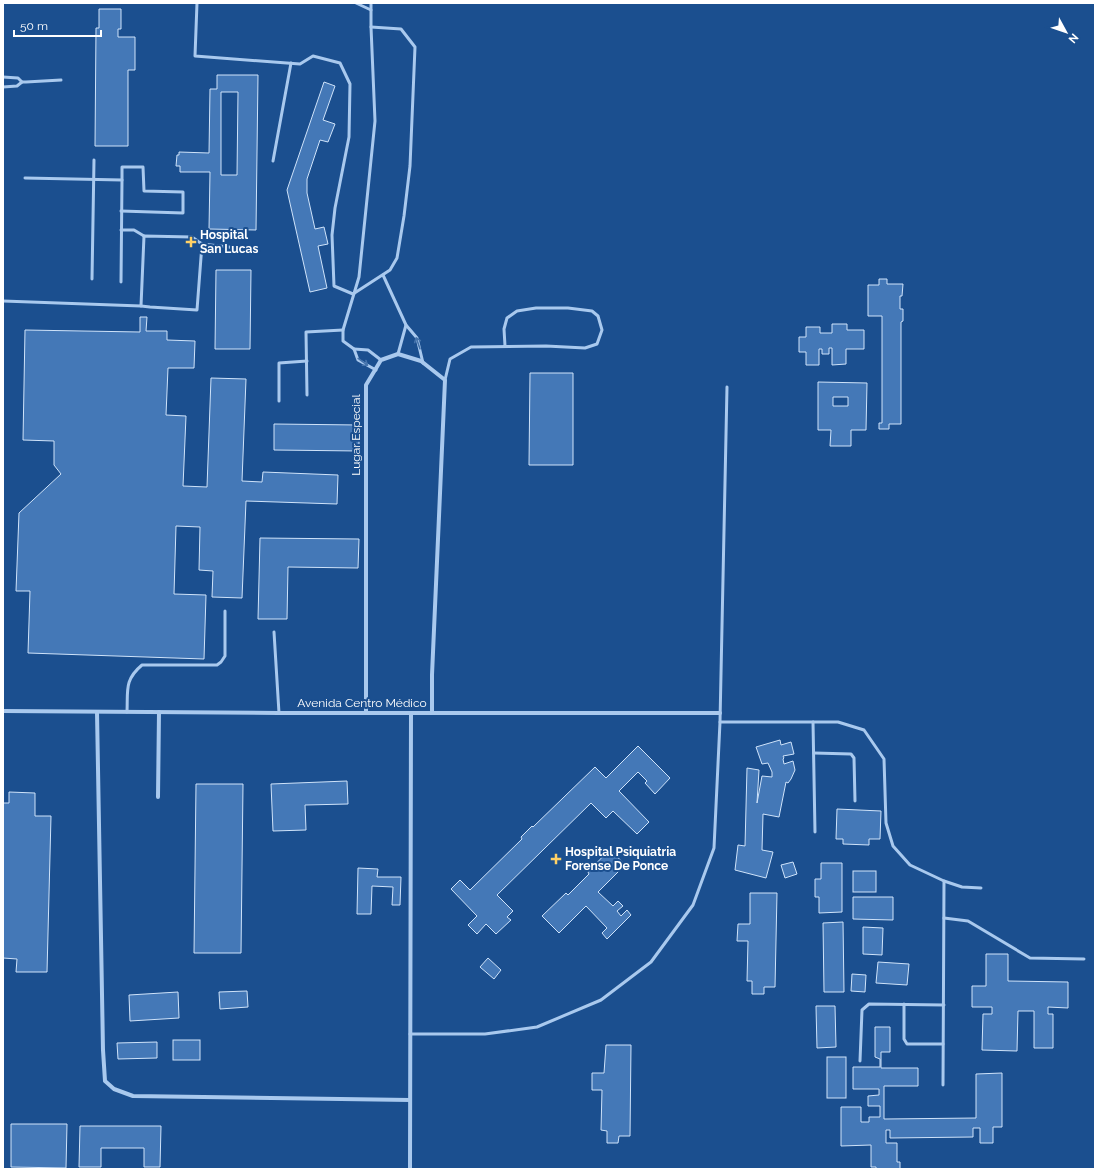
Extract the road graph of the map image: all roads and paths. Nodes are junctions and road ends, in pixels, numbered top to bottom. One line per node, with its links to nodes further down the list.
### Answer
1 (197, 3): 6 (lane)
2 (356, 3): 4 (lane)
3 (371, 3): 4 (lane)
4 (372, 10): 5 (lane)
5 (371, 27): 21 (lane); 24 (lane)
6 (291, 63): 12 (lane); 24 (lane)
7 (3, 77): 9 (lane)
8 (61, 80): 9 (lane)
9 (22, 82): 10 (lane)
10 (3, 87)
11 (94, 160): 14 (lane)
12 (272, 161)
13 (25, 178): 14 (lane)
14 (93, 180): 15 (lane); 22 (lane)
15 (122, 180): 16 (lane); 16 (lane)
16 (121, 211): 17 (lane)
17 (121, 230): 18 (lane); 23 (lane)
18 (144, 236): 19 (lane); 26 (lane)
19 (202, 244): 20 (lane); 26 (lane)
20 (246, 249)
21 (383, 275): 24 (lane); 27 (lane)
22 (92, 279)
23 (121, 282)
24 (353, 294): 28 (lane)
25 (3, 301): 26 (lane)
26 (141, 306)
27 (406, 326): 31 (lane); 34 (lane, one-way to 27)
28 (344, 330): 30 (lane); 33 (lane)
29 (506, 346): 29 (lane); 36 (lane)
30 (354, 350): 32 (lane); 35 (lane, one-way to 35)
31 (398, 354): 32 (street); 34 (street)
32 (381, 360): 35 (street, Lugar Especial)
33 (307, 361): 38 (lane); 39 (lane)
34 (423, 364): 36 (street)
35 (376, 370): 47 (street, Lugar Especial)
36 (445, 380): 49 (street)
37 (727, 387): 50 (lane)
38 (307, 395)
39 (279, 401)
40 (225, 611): 44 (lane)
41 (274, 632): 46 (lane)
42 (3, 711): 43 (street, Avenida Centro Médico)
43 (96, 712): 44 (street, Avenida Centro Médico); 67 (street)
44 (127, 712): 45 (street, Avenida Centro Médico)
45 (159, 712): 46 (street, Avenida Centro Médico); 54 (street)
46 (279, 713): 47 (street, Avenida Centro Médico)
47 (366, 713): 48 (street, Avenida Centro Médico)
48 (411, 713): 49 (street, Avenida Centro Médico); 63 (street)
49 (432, 713): 50 (street, Avenida Centro Médico)
50 (720, 713): 51 (lane)
51 (720, 722): 52 (lane); 63 (lane)
52 (813, 722): 53 (lane); 57 (lane)
53 (814, 753): 55 (lane); 56 (lane)
54 (158, 797)
55 (855, 801)
56 (815, 832)
57 (944, 881): 58 (lane); 59 (lane)
58 (981, 888)
59 (944, 918): 60 (lane); 62 (lane)
60 (1084, 959)
61 (904, 1004): 62 (lane); 64 (lane); 65 (lane)
62 (944, 1005): 64 (lane)
63 (410, 1034): 67 (street)
64 (943, 1044): 66 (lane)
65 (860, 1061)
66 (943, 1085)
67 (410, 1100): 68 (street)
68 (410, 1169)

